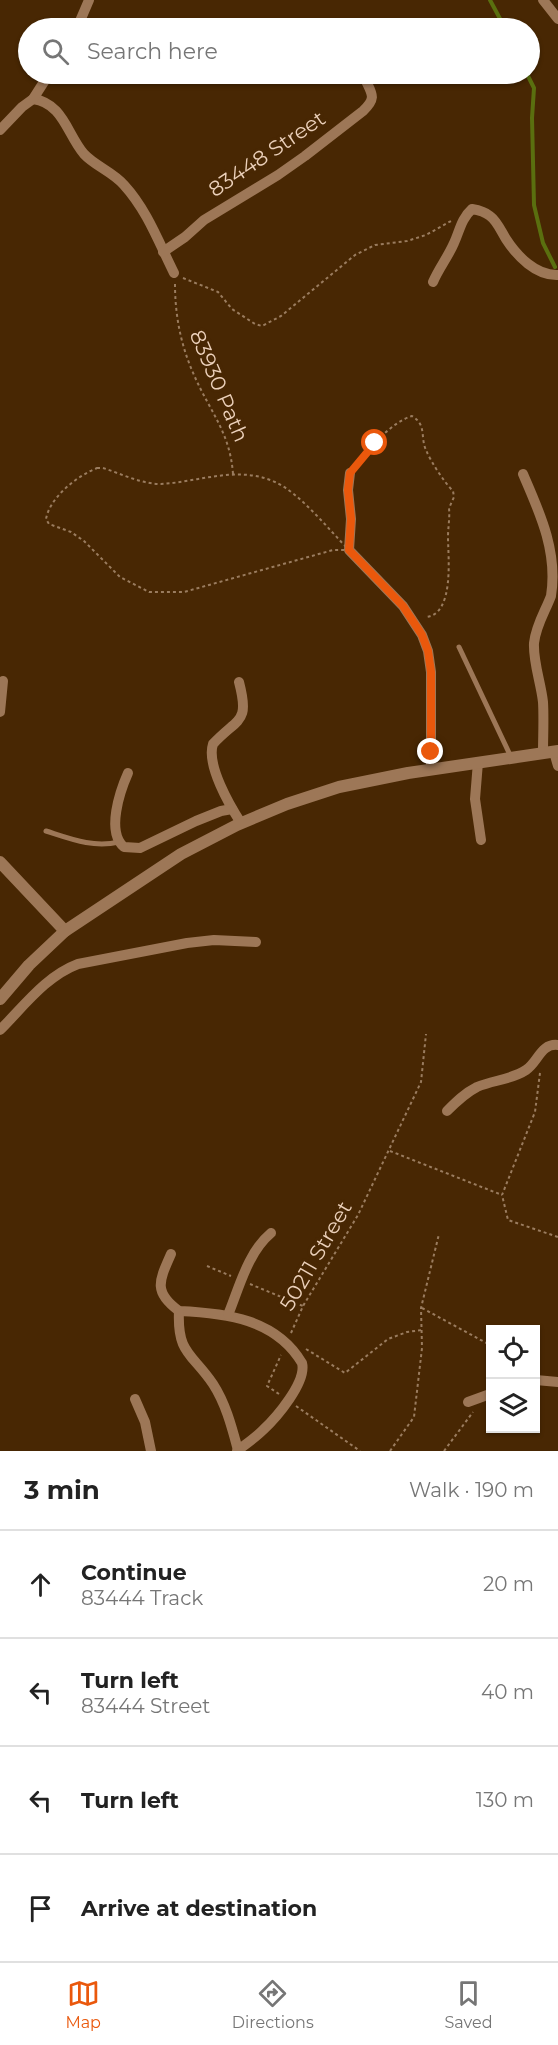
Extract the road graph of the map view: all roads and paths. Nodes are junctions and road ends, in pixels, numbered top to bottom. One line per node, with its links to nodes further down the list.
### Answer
1 (89, 0): 3 (street)
2 (543, 0): 4 (street)
3 (81, 18)
4 (558, 19)
5 (43, 84): 7 (street)
6 (367, 84): 10 (street, 83448 Street)
7 (33, 99): 8 (street); 10 (street)
8 (0, 130)
9 (453, 220): 11 (path)
10 (163, 252): 11 (street)
11 (174, 273): 15 (path, 83930 Path)
12 (558, 276): 13 (street)
13 (433, 282)
14 (350, 473): 17 (street); 18 (path)
15 (233, 474): 17 (path); 17 (path)
16 (523, 474): 23 (street)
17 (349, 550): 18 (street)
18 (414, 620): 27 (street)
19 (459, 647): 24 (lane)
20 (3, 681): 22 (street)
21 (239, 682): 29 (street)
22 (0, 712)
23 (552, 752): 24 (street); 26 (street)
24 (511, 757): 25 (street)
25 (477, 762): 27 (street); 32 (street)
26 (558, 766)
27 (431, 769): 30 (street)
28 (128, 773): 33 (street)
29 (232, 809): 30 (street); 33 (street)
30 (241, 824): 35 (street)
31 (46, 831): 33 (lane)
32 (481, 840)
33 (119, 842)
34 (1, 867): 35 (street)
35 (65, 931): 37 (street)
36 (256, 942): 38 (street)
37 (0, 999)
38 (0, 1030)
39 (426, 1034): 43 (path, 50211 Street)
40 (558, 1045): 42 (street)
41 (540, 1069): 44 (path)
42 (447, 1111)
43 (390, 1150): 44 (path); 51 (path, 50211 Street)
44 (502, 1195): 47 (path)
45 (271, 1233): 50 (street)
46 (440, 1234): 52 (path)
47 (558, 1237)
48 (171, 1254): 53 (street)
49 (207, 1266): 50 (path)
50 (242, 1281): 51 (path); 54 (street)
51 (303, 1306): 56 (path, 50211 Street)
52 (421, 1308): 55 (path); 57 (path)
53 (179, 1311): 54 (street); 66 (street)
54 (228, 1315): 56 (street)
55 (422, 1330): 56 (path); 68 (path)
56 (287, 1341): 63 (street); 63 (path, 50211 Street)
57 (486, 1343)
58 (540, 1380): 59 (street)
59 (558, 1382)
60 (486, 1395): 64 (street)
61 (486, 1396): 69 (path)
62 (135, 1399): 65 (street)
63 (288, 1400): 66 (street); 67 (path, 50211 Street)
64 (468, 1402)
65 (152, 1451)
66 (238, 1451)
67 (360, 1451)
68 (390, 1451)
69 (444, 1451)

